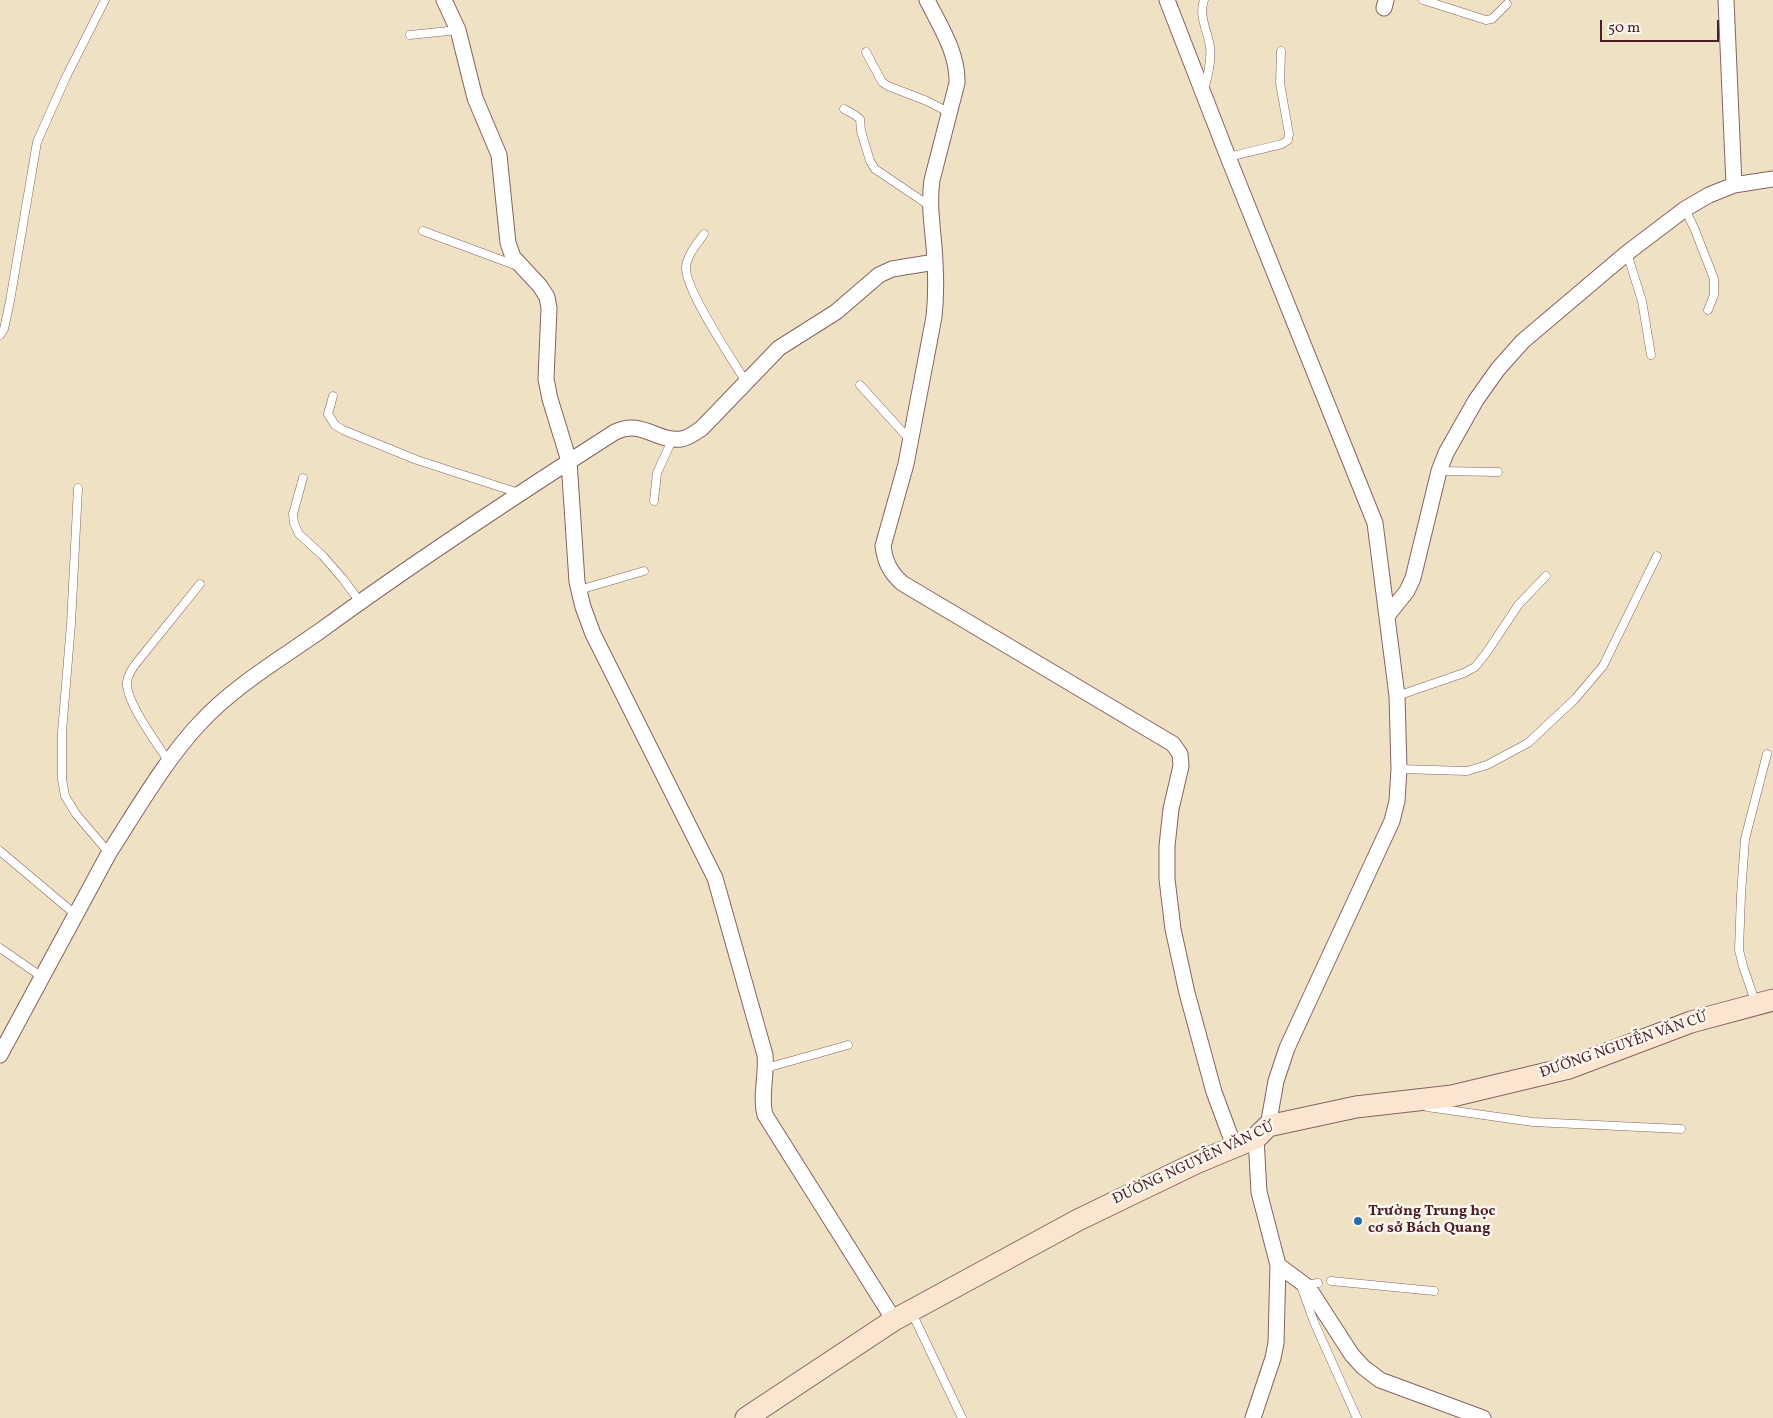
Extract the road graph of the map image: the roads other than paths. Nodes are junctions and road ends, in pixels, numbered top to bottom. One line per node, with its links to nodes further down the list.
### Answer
1 (105, 0): 27 (lane)
2 (444, 0): 9 (street)
3 (927, 0): 15 (street)
4 (1167, 0): 13 (street)
5 (1204, 0): 13 (lane)
6 (1423, 0): 8 (lane)
7 (1726, 0): 18 (street)
8 (1507, 4)
9 (458, 30): 10 (lane); 25 (street)
10 (410, 35)
11 (1281, 51): 16 (lane)
12 (866, 52): 15 (lane)
13 (1204, 93): 16 (street)
14 (844, 109): 19 (lane)
15 (950, 113): 19 (street)
16 (1228, 157): 47 (street)
17 (1773, 179): 18 (street)
18 (1734, 185): 20 (street)
19 (930, 206): 24 (street)
20 (1685, 209): 23 (street); 26 (lane)
21 (423, 231): 25 (lane)
22 (704, 234): 29 (lane)
23 (1627, 254): 28 (lane); 35 (street)
24 (935, 262): 29 (street); 33 (street)
25 (521, 267): 34 (street)
26 (1708, 310)
27 (0, 335)
28 (1651, 355)
29 (746, 382): 32 (street)
30 (860, 385): 33 (lane)
31 (332, 396): 39 (lane)
32 (673, 438): 34 (street); 40 (lane)
33 (910, 440): 64 (street)
34 (569, 461): 39 (street); 45 (street)
35 (1439, 471): 36 (lane); 47 (street)
36 (1498, 472)
37 (303, 478): 46 (lane)
38 (78, 488): 53 (lane)
39 (521, 493): 46 (street)
40 (654, 501)
41 (1657, 556): 51 (lane)
42 (644, 571): 45 (lane)
43 (1546, 576): 48 (lane)
44 (200, 584): 50 (lane)
45 (579, 590): 60 (street)
46 (360, 602): 50 (street)
47 (1387, 616): 48 (street)
48 (1397, 696): 51 (street)
49 (1767, 754): 57 (lane)
50 (169, 762): 53 (street)
51 (1399, 769): 63 (street)
52 (0, 851): 54 (lane)
53 (109, 854): 54 (street)
54 (76, 915): 56 (street)
55 (0, 948): 56 (lane)
56 (42, 977): 59 (street)
57 (1765, 1002): 61 (street, ĐƯỜNG NGUYỄN VĂN CỪ)
58 (848, 1045): 60 (lane)
59 (0, 1055)
60 (766, 1068): 69 (street)
61 (1396, 1102): 62 (lane); 63 (street, ĐƯỜNG NGUYỄN VĂN CỪ)
62 (1681, 1129)
63 (1262, 1132): 64 (street, ĐƯỜNG NGUYỄN VĂN CỪ); 65 (street)
64 (1234, 1146): 69 (street, ĐƯỜNG NGUYỄN VĂN CỪ)
65 (1278, 1265): 67 (street); 72 (street)
66 (1331, 1281): 68 (lane)
67 (1307, 1283): 73 (lane); 74 (street)
68 (1434, 1291)
69 (903, 1315): 70 (street, ĐƯỜNG NGUYỄN VĂN CỪ); 71 (lane)
70 (757, 1415)
71 (962, 1418)
72 (1253, 1418)
73 (1357, 1418)
74 (1483, 1418)

